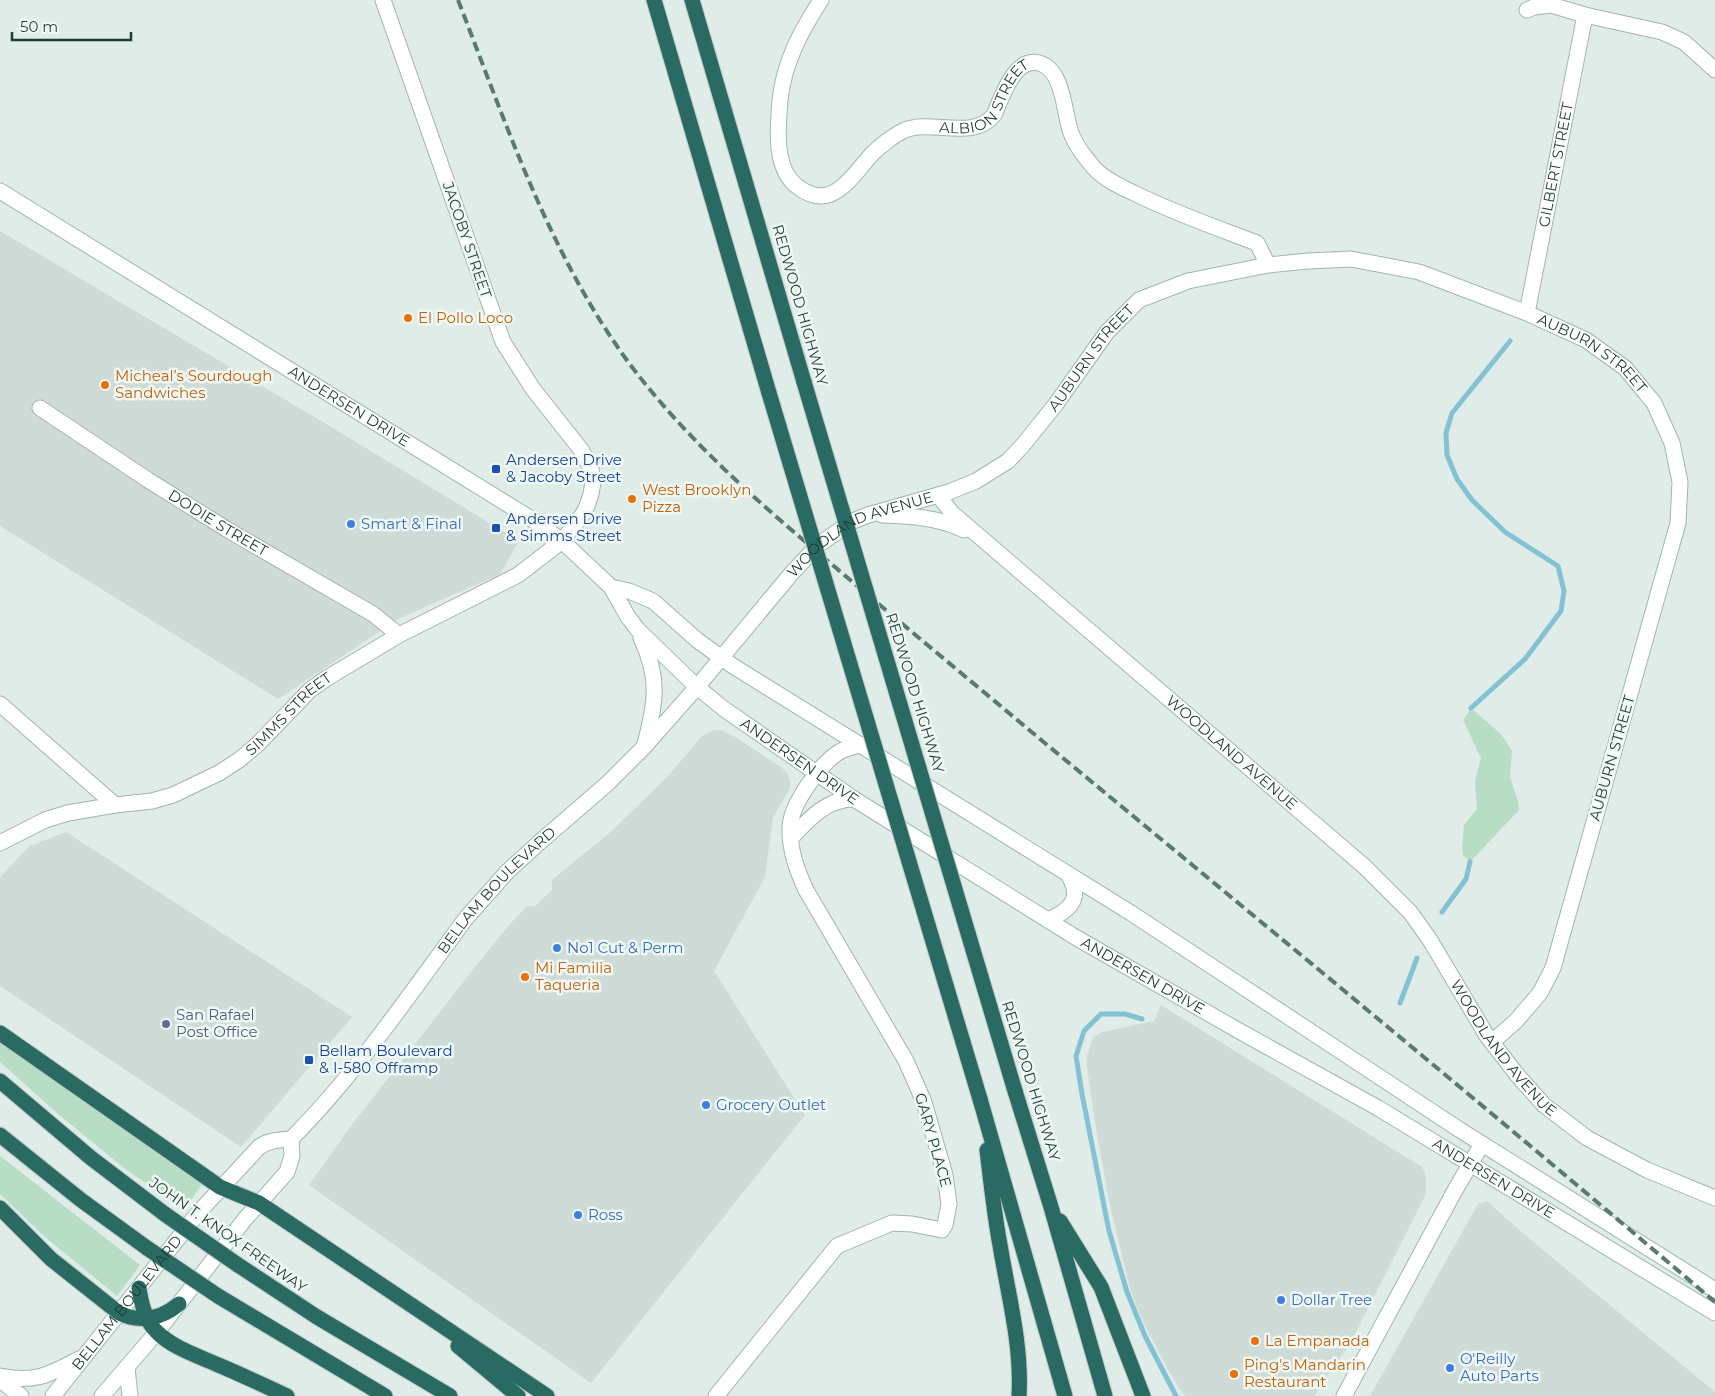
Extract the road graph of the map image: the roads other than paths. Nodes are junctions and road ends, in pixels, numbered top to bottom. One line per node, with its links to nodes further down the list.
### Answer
1 (383, 0): 15 (street, JACOBY STREET)
2 (654, 0): 34 (highway, bridge)
3 (692, 0): 42 (highway, REDWOOD HIGHWAY, bridge)
4 (821, 0): 9 (street, ALBION STREET)
5 (1527, 10): 6 (street)
6 (1585, 15): 7 (street); 10 (street, GILBERT STREET)
7 (1715, 70)
8 (0, 191): 15 (street, ANDERSEN DRIVE)
9 (1268, 265): 10 (street, AUBURN STREET); 12 (street, AUBURN STREET)
10 (1528, 313): 32 (street, AUBURN STREET)
11 (40, 408): 18 (street, DODIE STREET)
12 (938, 495): 13 (street, WOODLAND AVENUE); 14 (street, WOODLAND AVENUE)
13 (868, 515): 14 (street); 19 (street, WOODLAND AVENUE)
14 (982, 539): 32 (street, WOODLAND AVENUE)
15 (562, 541): 16 (street, ANDERSEN DRIVE); 18 (street, SIMMS STREET)
16 (611, 587): 17 (street, ANDERSEN DRIVE); 19 (street, ANDERSEN DRIVE)
17 (638, 630): 20 (street, ANDERSEN DRIVE); 23 (street)
18 (399, 635): 26 (street, SIMMS STREET)
19 (721, 658): 20 (street, BELLAM BOULEVARD); 22 (street, ANDERSEN DRIVE)
20 (697, 688): 23 (street, BELLAM BOULEVARD); 24 (street, ANDERSEN DRIVE)
21 (0, 704): 26 (street)
22 (859, 745): 24 (street, GARY PLACE); 29 (street, ANDERSEN DRIVE)
23 (644, 748): 36 (street, BELLAM BOULEVARD)
24 (818, 773): 25 (street, ANDERSEN DRIVE); 27 (street, GARY PLACE)
25 (854, 798): 27 (street); 30 (street, ANDERSEN DRIVE)
26 (115, 804): 28 (street, SIMMS STREET)
27 (791, 838): 65 (street, GARY PLACE)
28 (0, 843)
29 (1068, 874): 30 (street); 37 (street, ANDERSEN DRIVE)
30 (1048, 920): 38 (street, ANDERSEN DRIVE)
31 (0, 1033): 39 (highway)
32 (1492, 1042): 40 (street, WOODLAND AVENUE)
33 (0, 1081): 62 (highway, JOHN T. KNOX FREEWAY, bridge)
34 (980, 1099): 66 (highway); 67 (highway)
35 (0, 1135): 61 (highway, bridge)
36 (291, 1139): 39 (street, BELLAM BOULEVARD); 41 (street)
37 (1482, 1144): 38 (street); 45 (street, ANDERSEN DRIVE)
38 (1470, 1164): 48 (street, ANDERSEN DRIVE); 70 (street)
39 (220, 1188): 41 (highway); 44 (street, BELLAM BOULEVARD)
40 (1715, 1198)
41 (259, 1203): 46 (street); 49 (highway)
42 (1051, 1207): 68 (highway, REDWOOD HIGHWAY); 69 (highway)
43 (0, 1208): 47 (highway)
44 (139, 1288): 47 (street, BELLAM BOULEVARD); 50 (highway)
45 (1715, 1290)
46 (179, 1304): 50 (highway); 51 (street)
47 (119, 1313): 50 (highway); 52 (street, BELLAM BOULEVARD)
48 (1715, 1313)
49 (428, 1318): 63 (highway); 64 (highway)
50 (148, 1319): 51 (highway)
51 (157, 1332): 53 (street); 60 (highway)
52 (85, 1356): 54 (street); 57 (street, BELLAM BOULEVARD)
53 (127, 1368): 58 (street); 59 (street)
54 (0, 1376)
55 (0, 1380): 56 (street)
56 (21, 1396)
57 (53, 1396)
58 (102, 1396)
59 (130, 1396)
60 (286, 1396)
61 (385, 1396)
62 (450, 1396)
63 (518, 1396)
64 (547, 1396)
65 (716, 1396)
66 (1019, 1396)
67 (1066, 1396)
68 (1105, 1396)
69 (1143, 1396)
70 (1344, 1396)

